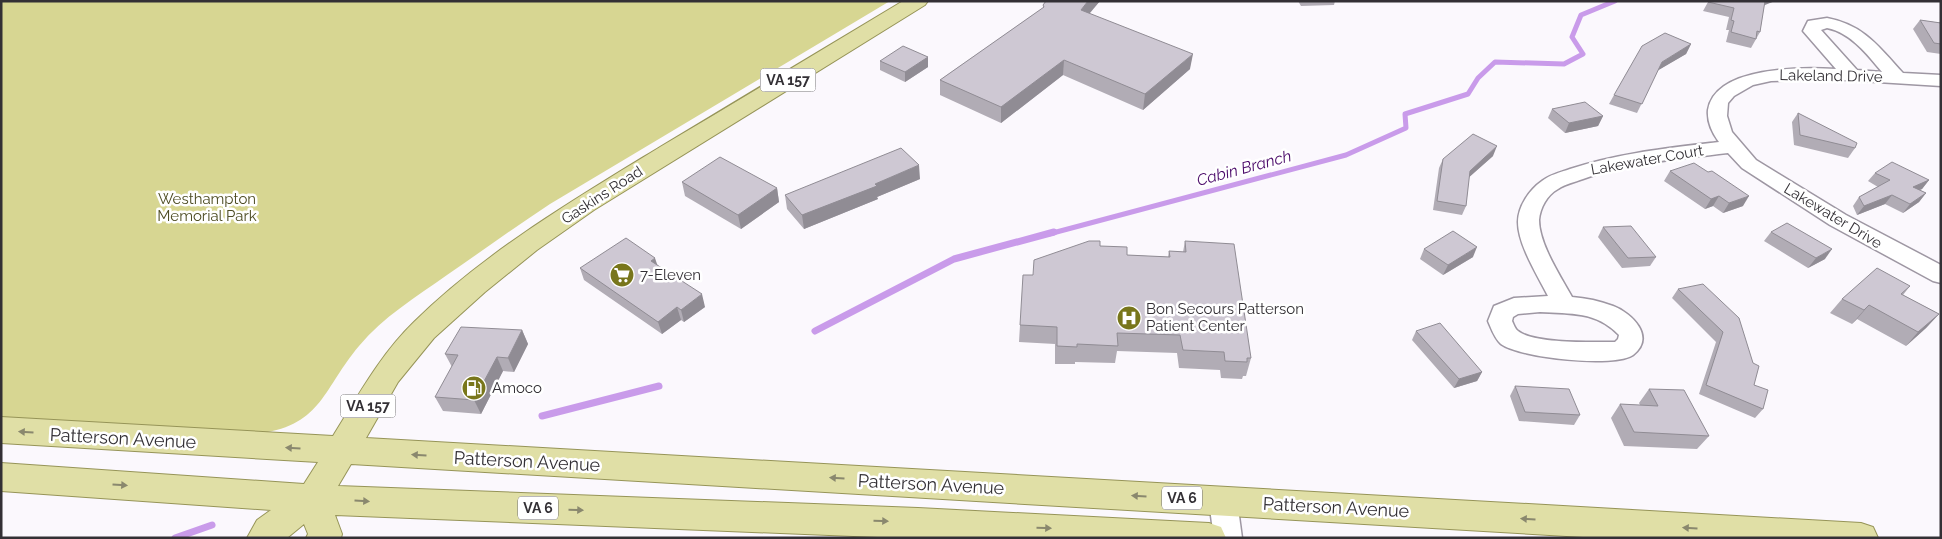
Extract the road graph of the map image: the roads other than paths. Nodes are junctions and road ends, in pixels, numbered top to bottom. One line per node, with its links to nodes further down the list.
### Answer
1 (918, 1): 9 (main road, Gaskins Road / VA 157)
2 (1851, 75): 3 (street, Lakeland Drive); 3 (street); 5 (street, Lakeland Drive)
3 (1898, 77): 4 (street, Lakeland Drive)
4 (1941, 81)
5 (1734, 146): 6 (street, Lakewater Drive); 7 (street, Lakewater Court)
6 (1941, 276)
7 (1565, 306): 7 (street)
8 (1, 430): 9 (main road, Patterson Avenue / VA 6, one-way to 8)
9 (341, 451): 11 (main road, VA 157); 12 (main road, Patterson Avenue / VA 6, one-way to 9)
10 (1, 477): 11 (main road, VA 6, one-way to 11)
11 (313, 499): 13 (main road); 14 (main road); 15 (main road, VA 6, one-way to 15)
12 (1223, 501): 16 (street); 17 (main road, Patterson Avenue / VA 6, one-way to 12)
13 (264, 538)
14 (323, 538)
15 (1209, 538)
16 (1228, 538)
17 (1861, 538)

